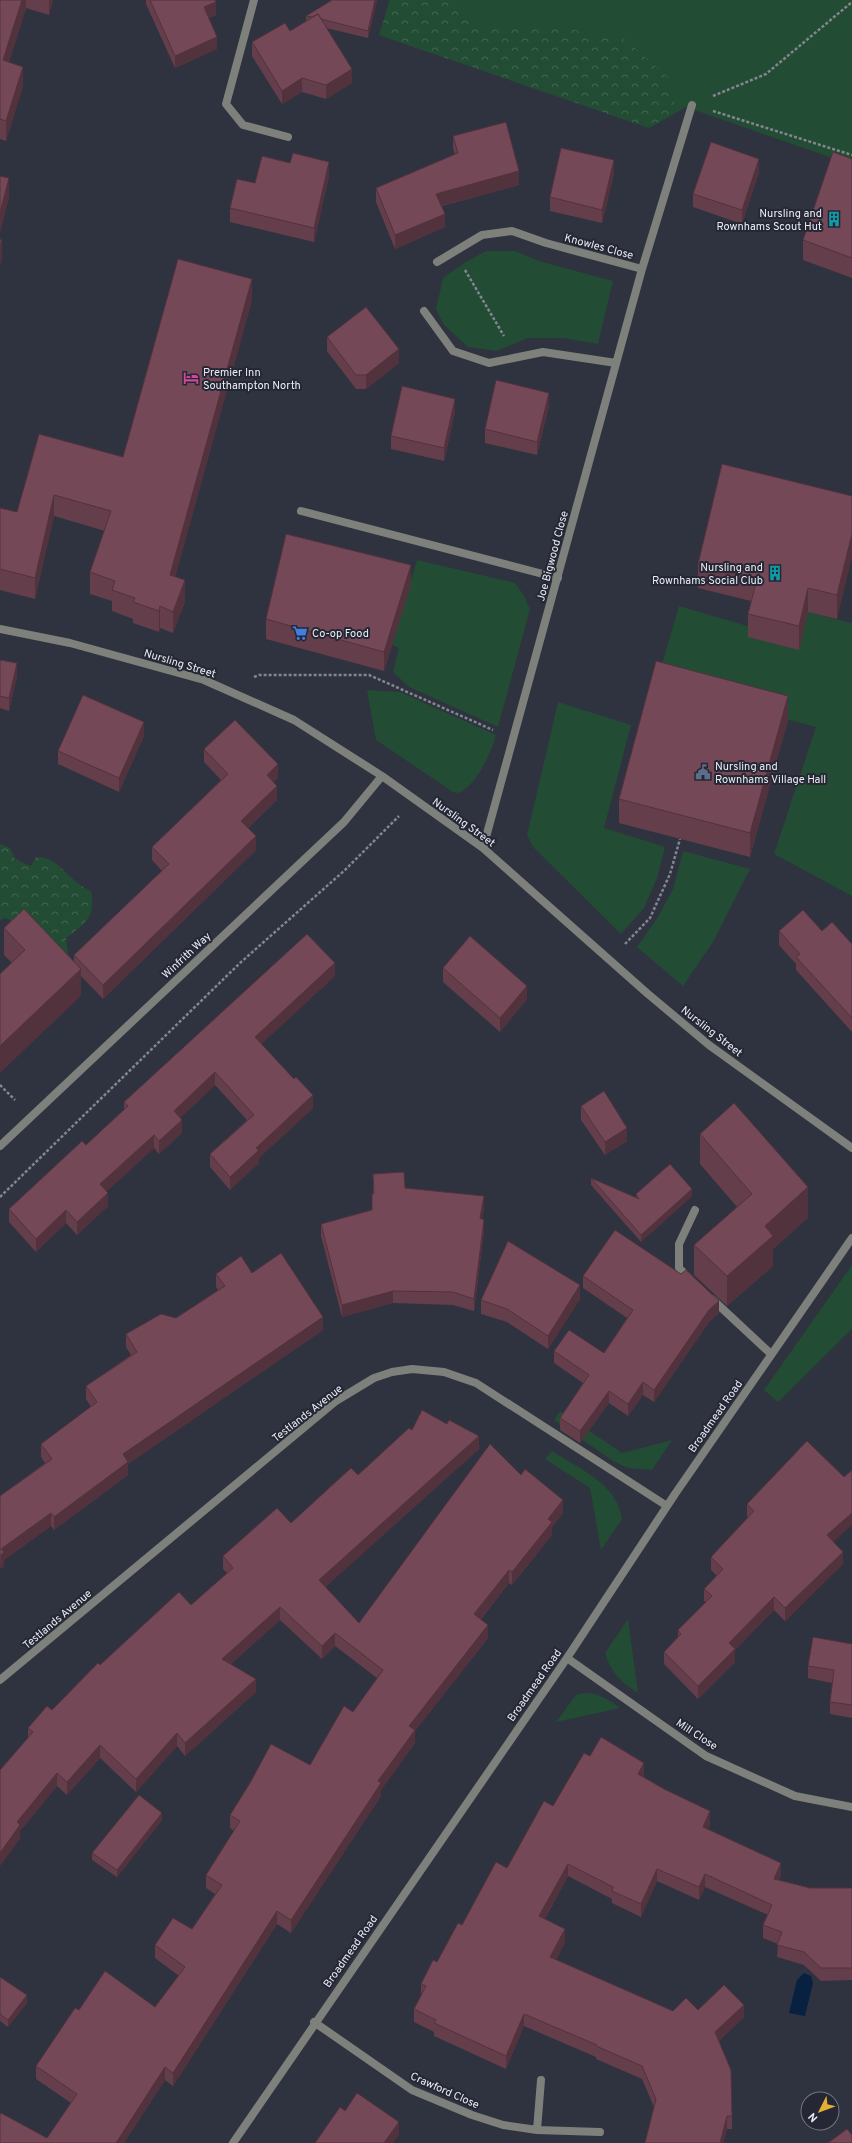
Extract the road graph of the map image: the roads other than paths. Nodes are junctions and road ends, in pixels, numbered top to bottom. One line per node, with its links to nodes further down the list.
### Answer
1 (254, 0): 3 (street)
2 (692, 105): 5 (street, Knowles Close)
3 (288, 137)
4 (437, 262): 5 (street, Knowles Close)
5 (642, 269): 7 (street, Joe Bigwood Close)
6 (424, 311): 7 (street)
7 (616, 363): 9 (street, Joe Bigwood Close)
8 (301, 510): 9 (street)
9 (558, 578): 12 (street, Joe Bigwood Close)
10 (0, 629): 11 (street, Nursling Street)
11 (382, 776): 12 (street, Nursling Street); 13 (street, Winfrith Way)
12 (483, 848): 14 (street, Nursling Street)
13 (0, 1146)
14 (852, 1148)
15 (695, 1210): 17 (street)
16 (852, 1238): 19 (street, Broadmead Road)
17 (696, 1284)
18 (708, 1295): 19 (street)
19 (771, 1354): 20 (street, Broadmead Road)
20 (667, 1506): 21 (street, Broadmead Road); 22 (street, Testlands Avenue)
21 (567, 1658): 23 (street, Mill Close); 24 (street, Broadmead Road)
22 (0, 1680)
23 (852, 1807)
24 (314, 2022): 26 (street, Crawford Close); 28 (street, Broadmead Road)
25 (541, 2080): 26 (street)
26 (537, 2130): 27 (street, Crawford Close)
27 (600, 2132)
28 (232, 2143)

